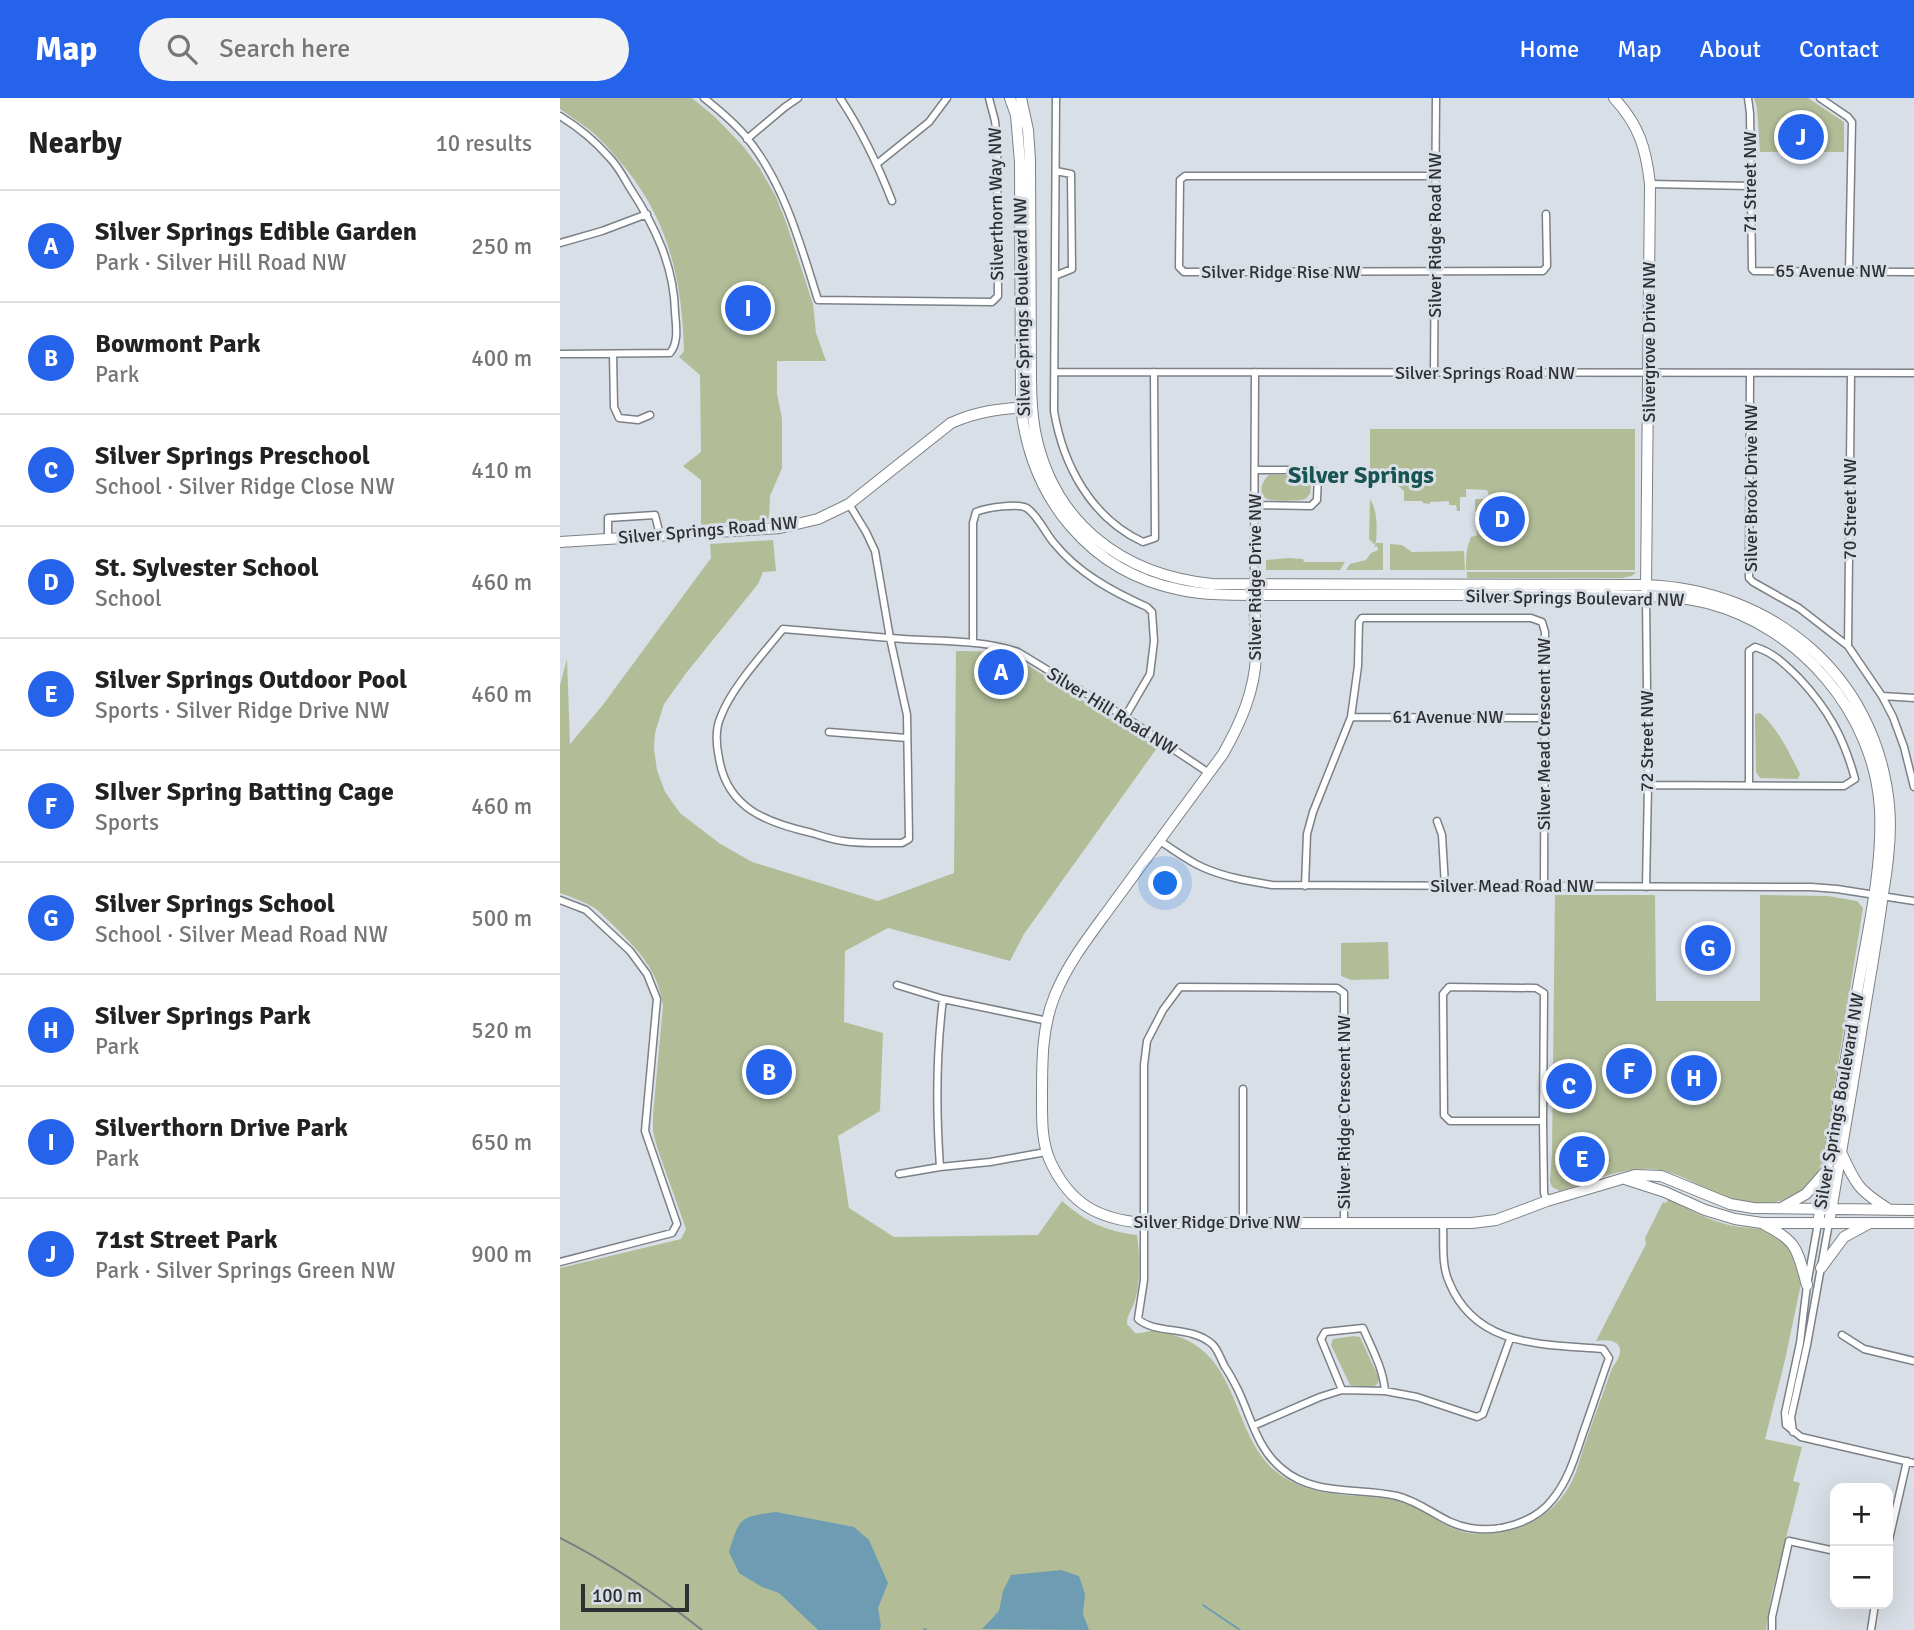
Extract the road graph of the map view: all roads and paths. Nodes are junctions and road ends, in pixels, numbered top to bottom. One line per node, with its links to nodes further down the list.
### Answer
1 (704, 98): 14 (street)
2 (798, 98): 14 (street)
3 (840, 98): 15 (street)
4 (947, 98): 15 (street)
5 (989, 98): 14 (street, Silverthorn Way NW)
6 (1010, 98): 39 (street, Silver Springs Boulevard NW)
7 (1021, 98): 39 (street, Silver Springs Boulevard NW)
8 (1056, 98): 16 (street)
9 (1436, 98): 17 (street, Silver Ridge Road NW)
10 (1614, 98): 18 (street, Silvergrove Drive NW)
11 (1748, 98): 19 (street, 71 Street NW)
12 (1820, 98): 26 (street)
13 (560, 116): 21 (street)
14 (747, 139)
15 (878, 163): 20 (street)
16 (1056, 171): 28 (street); 28 (street)
17 (1435, 176): 25 (street, Silver Ridge Road NW); 25 (street, Silver Ridge Rise NW)
18 (1650, 184): 19 (street); 35 (street, Silvergrove Drive NW)
19 (1750, 186): 24 (street, 71 Street NW)
20 (892, 201)
21 (647, 214): 23 (street); 30 (street)
22 (1546, 214): 25 (street)
23 (560, 243)
24 (1751, 265): 26 (street, 65 Avenue NW)
25 (1434, 271): 34 (street, Silver Ridge Road NW)
26 (1849, 272): 27 (street, 65 Avenue NW)
27 (1914, 272)
28 (1057, 275): 31 (street)
29 (560, 354): 30 (street)
30 (613, 354): 40 (street)
31 (1056, 372): 32 (street, Silver Springs Road NW); 32 (street)
32 (1154, 372): 33 (street, Silver Springs Road NW)
33 (1255, 372): 34 (street, Silver Springs Road NW); 41 (street, Silver Ridge Drive NW)
34 (1434, 373): 35 (street, Silver Springs Road NW)
35 (1648, 373): 36 (street, Silver Springs Road NW); 48 (street, Silvergrove Drive NW)
36 (1750, 373): 37 (street, Silver Springs Road NW); 51 (street, Silver Brook Drive NW)
37 (1851, 373): 38 (street, Silver Springs Road NW); 51 (street, 70 Street NW)
38 (1914, 373)
39 (1027, 407): 42 (street, Silver Springs Road NW); 47 (street, Silver Springs Boulevard NW)
40 (650, 415)
41 (1256, 470): 43 (street, Silver Ridge Drive NW); 43 (street)
42 (849, 504): 44 (street, Silver Springs Road NW); 49 (street)
43 (1255, 505): 47 (street, Silver Ridge Drive NW)
44 (660, 535): 45 (street, Silver Springs Road NW); 45 (street)
45 (608, 538): 46 (street, Silver Springs Road NW)
46 (560, 542)
47 (1254, 590): 48 (street, Silver Springs Boulevard NW); 59 (street, Silver Ridge Drive NW)
48 (1646, 590): 60 (street, 72 Street NW); 69 (street, Silver Springs Boulevard NW)
49 (890, 638): 50 (street, Silver Hill Road NW); 58 (street); 58 (street)
50 (973, 643): 54 (street, Silver Hill Road NW); 54 (street)
51 (1847, 646): 52 (street, Silver Brook Drive NW)
52 (1882, 696): 53 (street); 62 (street, Silver Brook Drive NW)
53 (1914, 698)
54 (1125, 717): 59 (street, Silver Hill Road NW)
55 (1351, 717): 56 (street, 61 Avenue NW); 56 (street, Silver Mead Crescent NW); 65 (street, Silver Mead Crescent NW)
56 (1545, 718): 67 (street, Silver Mead Crescent NW)
57 (829, 732): 58 (street)
58 (907, 738)
59 (1209, 773): 64 (street, Silver Ridge Drive NW)
60 (1648, 785): 61 (street); 68 (street, 72 Street NW)
61 (1749, 785): 61 (street)
62 (1914, 787)
63 (1437, 821): 66 (street)
64 (1160, 841): 65 (street, Silver Mead Road NW); 74 (street, Silver Ridge Drive NW)
65 (1305, 886): 66 (street, Silver Mead Road NW)
66 (1445, 886): 67 (street, Silver Mead Road NW)
67 (1544, 886): 68 (street, Silver Mead Road NW)
68 (1646, 887): 69 (street, Silver Mead Road NW)
69 (1878, 895): 71 (street, Silver Mead Road NW); 78 (street, Silver Springs Boulevard NW); 80 (street, Silver Springs Boulevard NW)
70 (560, 900): 96 (street)
71 (1914, 901)
72 (897, 985): 73 (street)
73 (943, 999): 74 (street); 79 (street)
74 (1048, 1021): 77 (street, Silver Ridge Drive NW)
75 (1243, 1089): 88 (street)
76 (1543, 1121): 76 (street); 83 (street)
77 (1046, 1152): 79 (street); 89 (street, Silver Ridge Drive NW)
78 (1841, 1152): 85 (street, Silver Springs Boulevard NW); 86 (street)
79 (940, 1167): 81 (street)
80 (1827, 1169): 84 (street); 85 (street, Silver Springs Boulevard NW)
81 (899, 1174)
82 (1625, 1179): 83 (street, Silver Ridge Drive NW); 84 (street, Silver Ridge Drive NW); 92 (street)
83 (1547, 1202): 91 (street, Silver Ridge Drive NW)
84 (1780, 1209): 85 (street, Silver Ridge Drive NW)
85 (1826, 1210): 86 (street, Silver Ridge Drive NW); 93 (street, Silver Springs Boulevard NW)
86 (1891, 1210): 87 (street, Silver Ridge Drive NW)
87 (1914, 1210)
88 (1243, 1222): 89 (street, Silver Ridge Drive NW); 90 (street, Silver Ridge Drive NW)
89 (1143, 1223): 90 (street, Silver Ridge Crescent NW); 104 (street)
90 (1344, 1223): 91 (street, Silver Ridge Drive NW)
91 (1443, 1223): 100 (street)
92 (1762, 1223): 93 (street); 98 (street)
93 (1824, 1223): 94 (street); 97 (street, Silver Springs Boulevard NW); 98 (street, Silver Springs Boulevard NW)
94 (1869, 1223): 95 (street); 97 (street)
95 (1914, 1223)
96 (560, 1262)
97 (1822, 1268): 105 (street, Silver Springs Boulevard NW)
98 (1807, 1285): 105 (street, Silver Springs Boulevard NW)
99 (1842, 1335): 101 (street)
100 (1510, 1339): 103 (street); 104 (street)
101 (1914, 1361)
102 (1342, 1390): 103 (street); 103 (street); 104 (street)
103 (1385, 1391)
104 (1253, 1426)
105 (1792, 1431): 106 (street)
106 (1910, 1462): 107 (street)
107 (1893, 1525)
108 (1830, 1550): 110 (street)
109 (1874, 1609): 111 (street)
110 (1772, 1630)
111 (1871, 1630)

